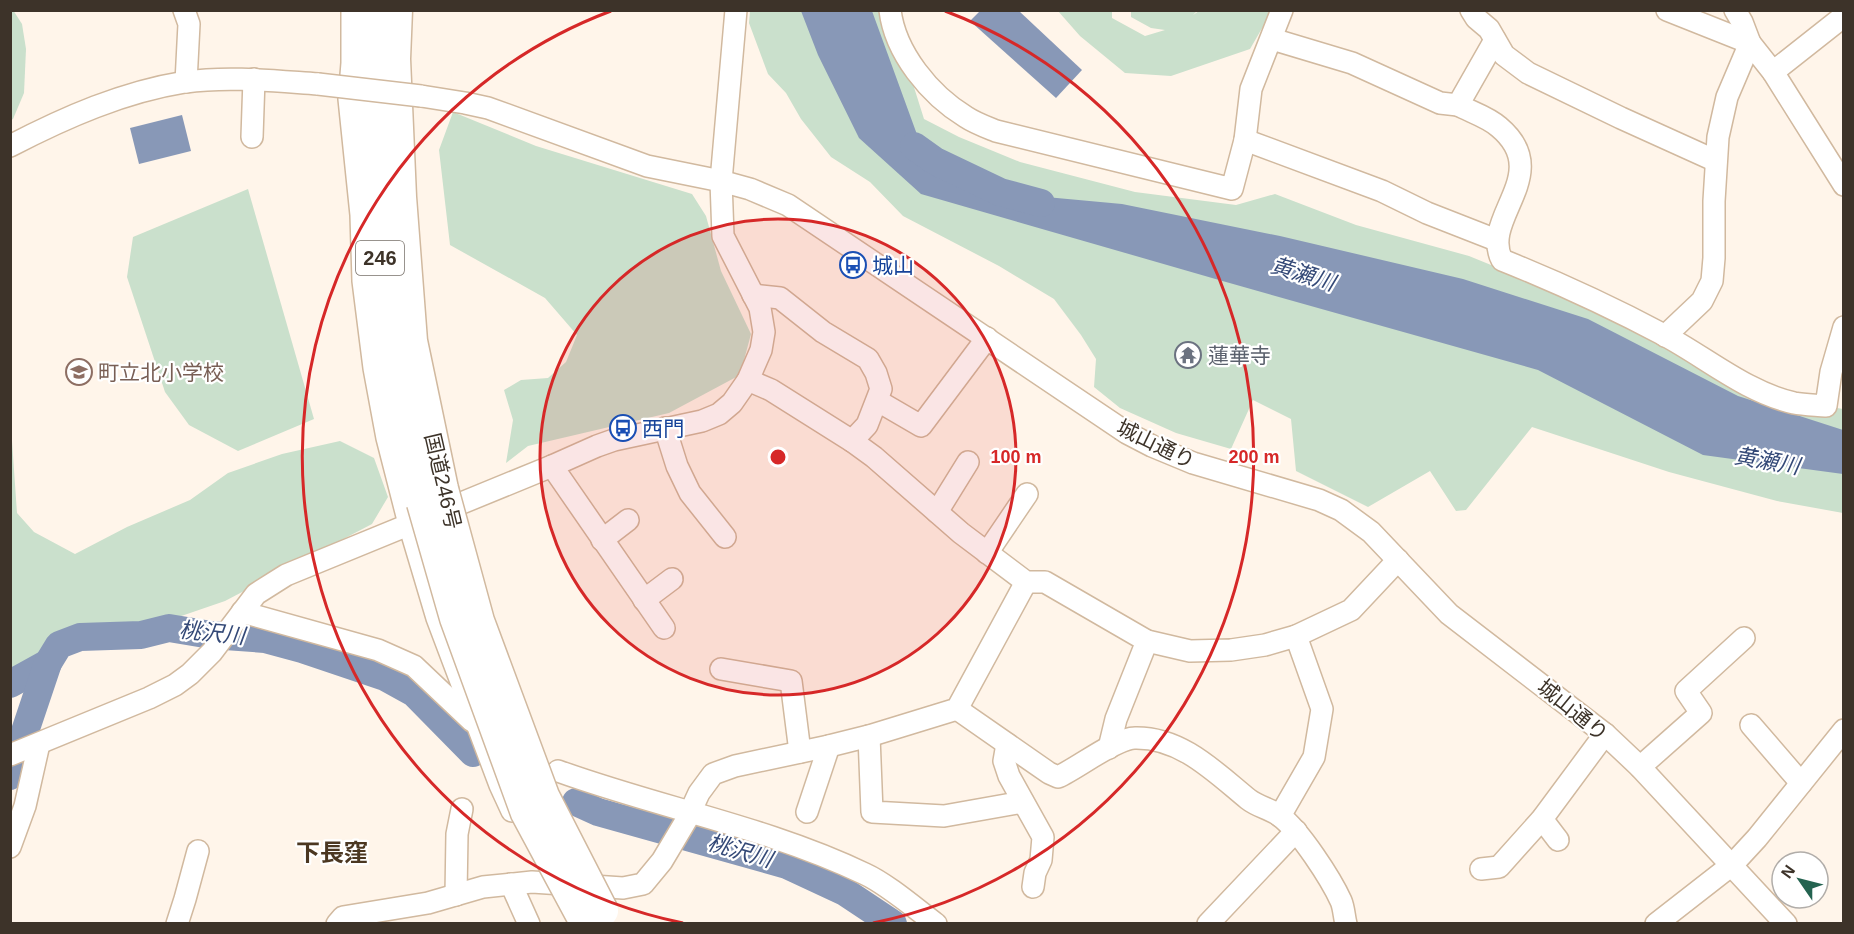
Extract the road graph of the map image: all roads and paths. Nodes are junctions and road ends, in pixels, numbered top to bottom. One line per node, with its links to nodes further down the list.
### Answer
1 (184, 10): 17 (street)
2 (352, 10): 38 (street)
3 (372, 10): 38 (highway, 国道246号 / 246)
4 (397, 10): 38 (highway, 国道246号 / 246)
5 (736, 10): 23 (street)
6 (890, 10): 20 (street)
7 (1282, 10): 12 (street)
8 (1471, 10): 13 (street)
9 (1667, 10): 14 (street)
10 (1734, 10): 14 (street)
11 (1844, 16): 15 (street)
12 (1272, 39): 18 (street); 20 (street)
13 (1495, 40): 18 (street); 22 (street)
14 (1750, 43): 15 (street); 22 (street)
15 (1773, 72): 24 (street)
16 (254, 79): 17 (street, 城山通り); 19 (street); 23 (street, 城山通り, bridge)
17 (186, 82): 21 (street, 城山通り)
18 (1458, 105): 25 (street)
19 (252, 137)
20 (1245, 140): 25 (street)
21 (10, 146)
22 (1716, 161): 28 (street)
23 (721, 181): 26 (street); 29 (street, 城山通り)
24 (1843, 182)
25 (1496, 240): 28 (street)
26 (753, 295): 30 (street); 31 (street)
27 (1844, 327): 32 (street)
28 (1665, 336): 32 (street)
29 (987, 338): 31 (street); 44 (street, 城山通り)
30 (748, 380): 33 (street); 34 (street)
31 (878, 401): 34 (street)
32 (1835, 408)
33 (665, 428): 36 (street); 41 (street)
34 (852, 441): 39 (street)
35 (968, 462): 39 (street)
36 (552, 466): 38 (street); 42 (street)
37 (1027, 494): 43 (street)
38 (424, 506): 48 (street); 81 (street); 85 (highway, 国道246号 / 246, bridge)
39 (937, 512): 43 (street)
40 (628, 520): 42 (street)
41 (725, 537)
42 (602, 540): 47 (street)
43 (987, 553): 46 (street)
44 (1398, 560): 50 (street); 58 (street, 城山通り)
45 (672, 579): 47 (street)
46 (1026, 582): 52 (street); 54 (street)
47 (644, 600): 49 (street)
48 (240, 616): 55 (street); 60 (street)
49 (664, 628)
50 (1296, 636): 52 (street); 73 (street)
51 (1744, 638): 66 (street)
52 (1147, 641): 63 (street)
53 (721, 669): 64 (street)
54 (957, 709): 59 (street); 61 (street)
55 (472, 721)
56 (1750, 725): 68 (street)
57 (1844, 730): 68 (street)
58 (1605, 734): 66 (street, 城山通り); 74 (street)
59 (869, 736): 62 (street); 69 (street)
60 (39, 744): 65 (street); 77 (street)
61 (1007, 744): 63 (street); 69 (street)
62 (829, 746): 64 (street); 71 (street)
63 (1109, 748): 73 (street)
64 (800, 752): 72 (street)
65 (10, 754)
66 (1641, 766): 79 (street, 城山通り)
67 (558, 771): 72 (street)
68 (1801, 783): 79 (street)
69 (1023, 802): 83 (street)
70 (462, 809): 84 (street)
71 (807, 812)
72 (689, 815): 81 (street); 89 (street)
73 (1280, 816): 75 (street)
74 (1542, 819): 76 (street); 80 (street)
75 (1296, 831): 90 (street); 91 (street)
76 (1558, 840)
77 (10, 847)
78 (198, 851): 86 (street)
79 (1733, 864): 92 (street); 93 (street, 城山通り)
80 (1481, 869)
81 (547, 883): 82 (street); 85 (street)
82 (512, 884): 84 (street); 88 (street)
83 (1034, 887)
84 (456, 895): 87 (street)
85 (591, 920)
86 (177, 924)
87 (337, 924)
88 (529, 924)
89 (936, 924)
90 (1208, 924)
91 (1346, 924)
92 (1656, 924)
93 (1786, 924)

